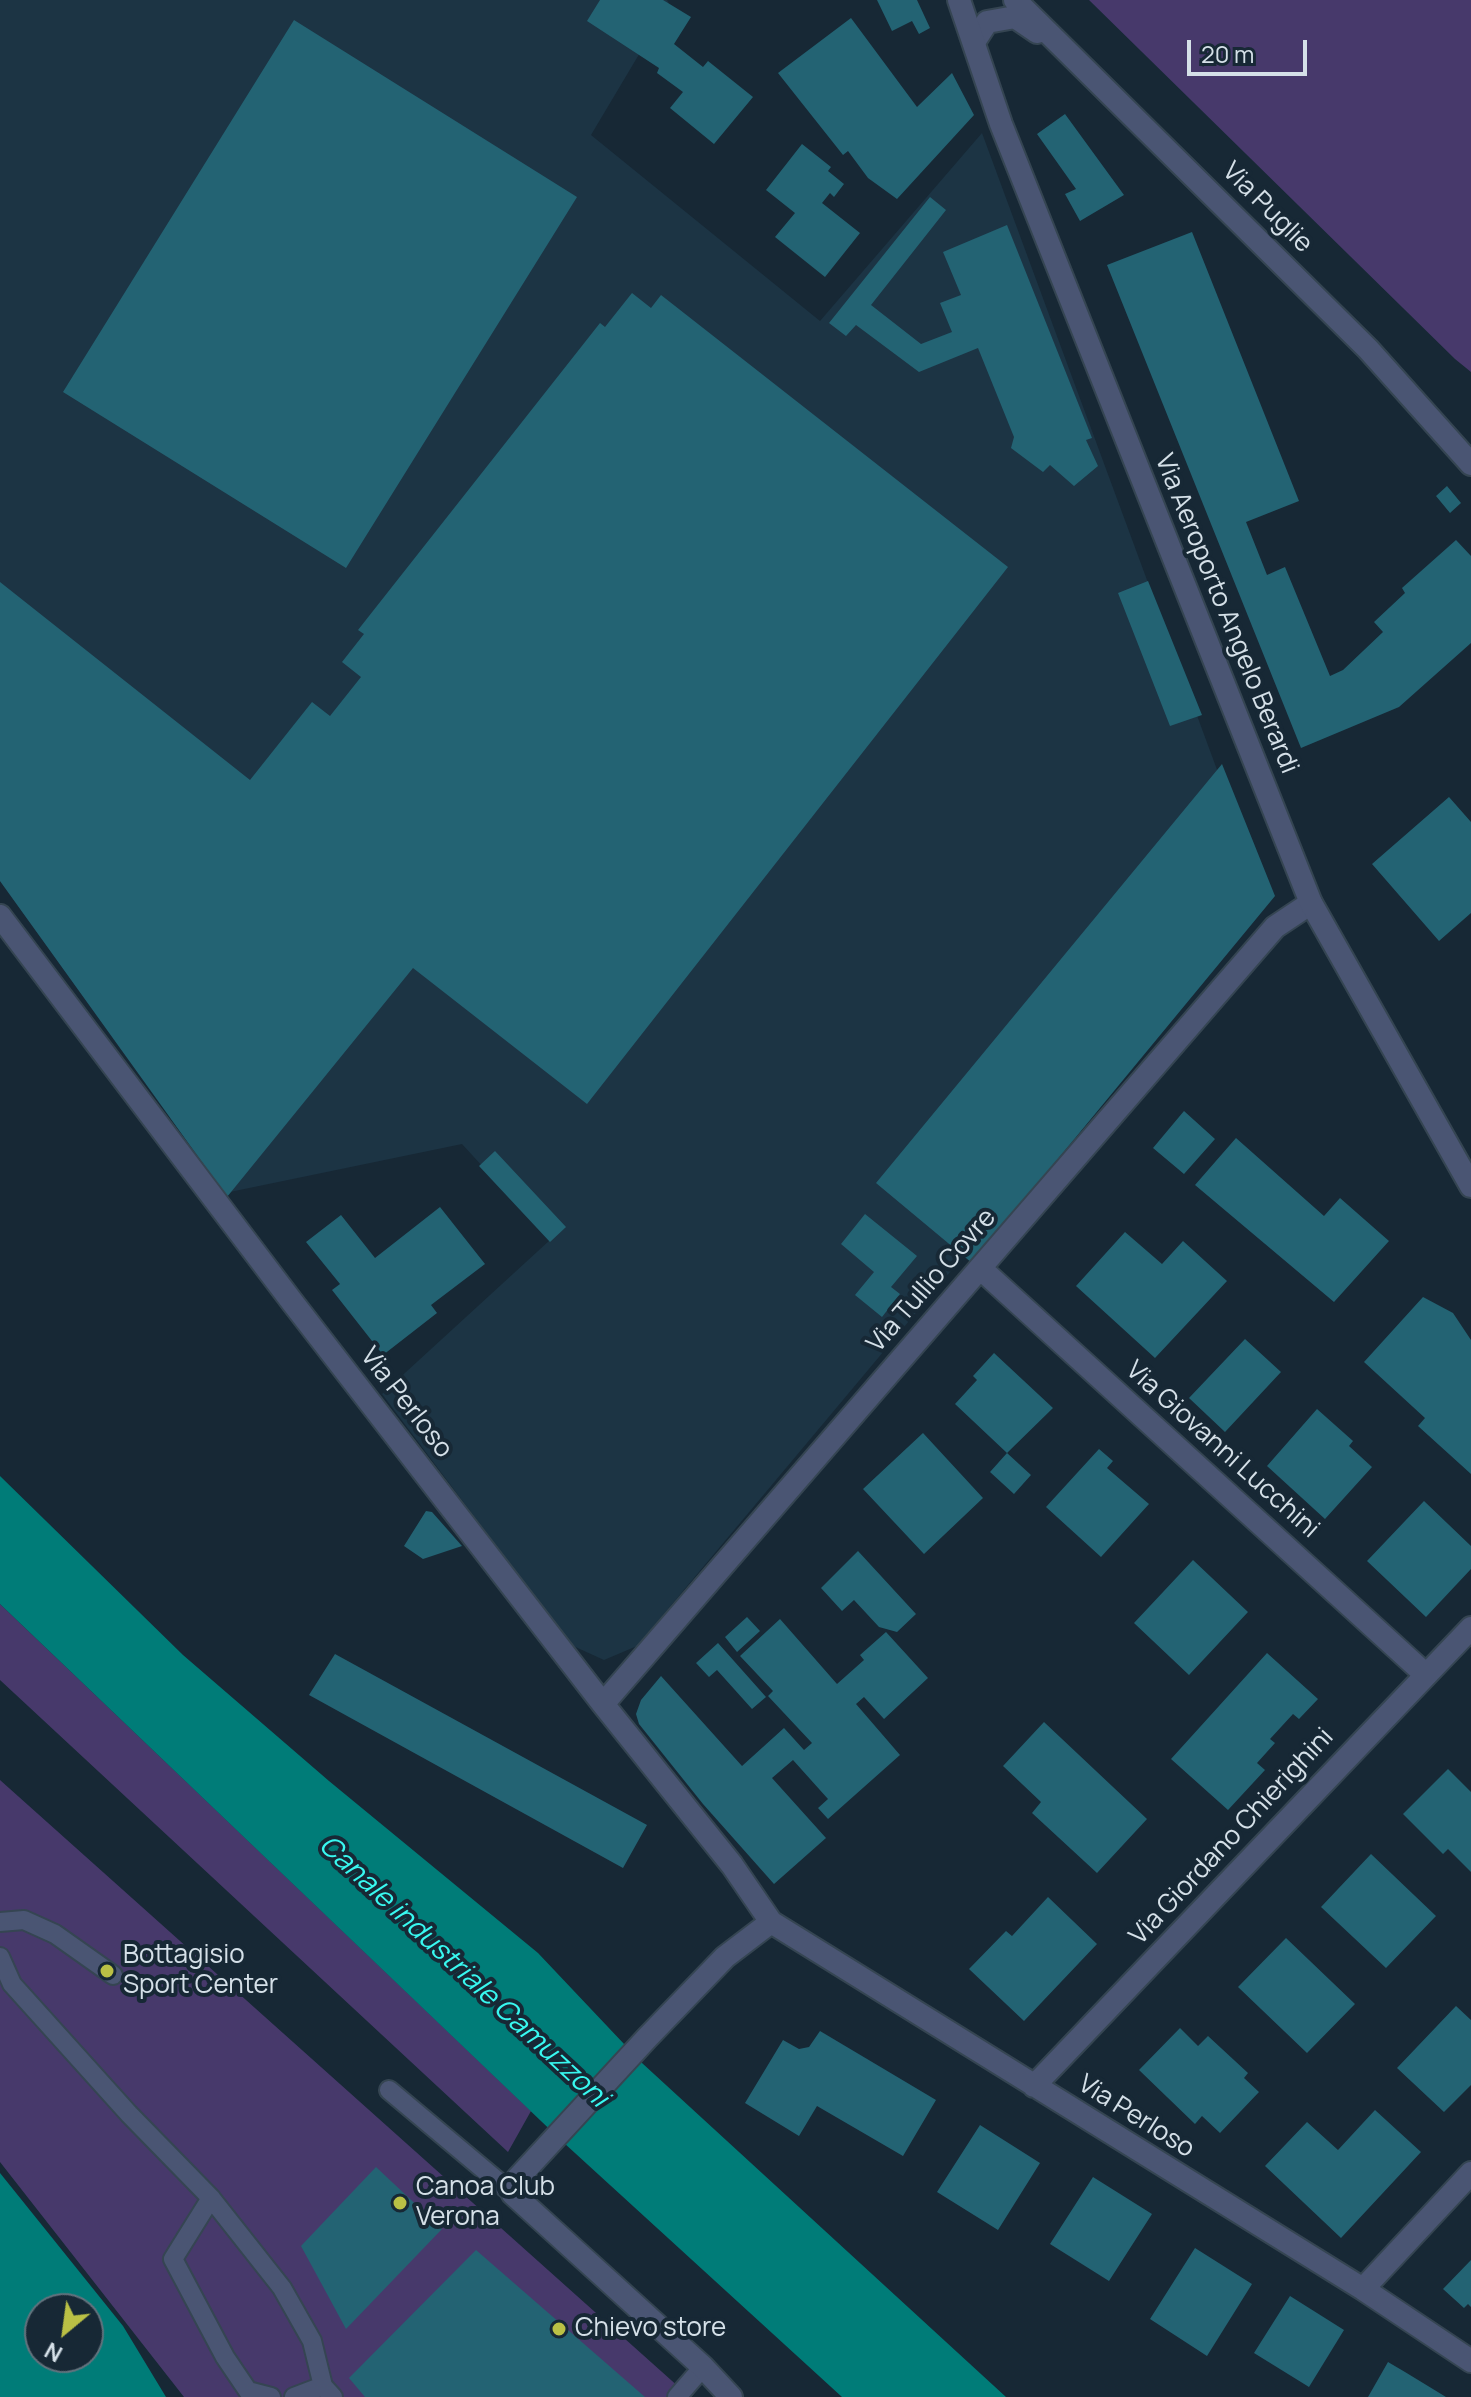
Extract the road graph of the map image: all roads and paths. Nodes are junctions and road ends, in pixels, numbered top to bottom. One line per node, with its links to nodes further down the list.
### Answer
1 (959, 0): 3 (street, Via Aeroporto Angelo Berardi)
2 (1015, 0): 4 (street, Via Puglie)
3 (974, 42): 4 (street); 6 (street, Via Aeroporto Angelo Berardi)
4 (1086, 67): 5 (street, Via Puglie)
5 (1471, 464)
6 (1311, 903): 8 (street, Via Aeroporto Angelo Berardi); 9 (street, Via Tullio Covre)
7 (0, 916): 12 (street, Via Perloso)
8 (1471, 1186)
9 (980, 1268): 11 (street, Via Giovanni Lucchini); 12 (street, Via Tullio Covre)
10 (1471, 1628): 11 (street, Via Giordano Chierighini)
11 (1425, 1674): 17 (street, Via Giordano Chierighini)
12 (603, 1704): 14 (street, Via Perloso)
13 (0, 1922): 16 (lane)
14 (771, 1922): 17 (street, Via Perloso); 20 (street)
15 (0, 1957): 21 (lane)
16 (113, 1975)
17 (1034, 2086): 22 (street, Via Perloso)
18 (389, 2090): 20 (lane)
19 (1471, 2173): 22 (street)
20 (513, 2194): 24 (street)
21 (211, 2198): 25 (lane); 26 (lane)
22 (1363, 2289): 23 (street, Via Perloso)
23 (1471, 2361)
24 (703, 2367): 28 (lane); 29 (street)
25 (328, 2391): 27 (lane)
26 (271, 2397)
27 (294, 2397)
28 (677, 2397)
29 (731, 2397)

